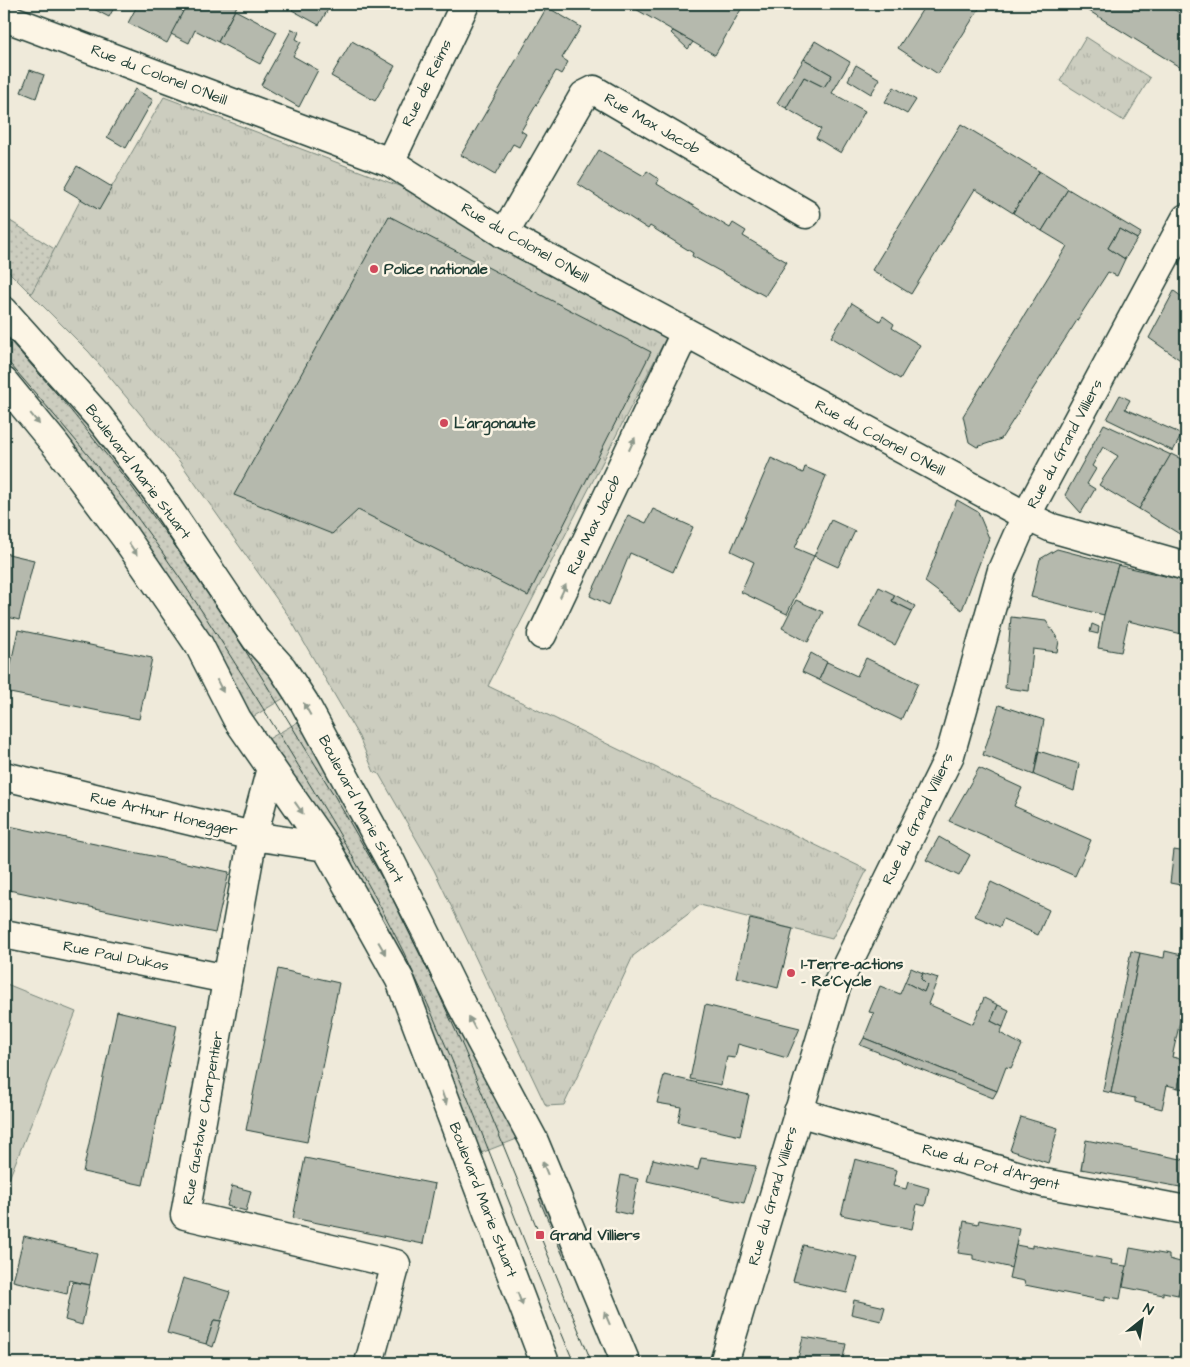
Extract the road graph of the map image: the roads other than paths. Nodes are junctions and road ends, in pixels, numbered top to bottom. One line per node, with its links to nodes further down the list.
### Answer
1 (465, 4): 3 (street, Rue de Reims)
2 (4, 17): 3 (street, Rue du Colonel O'Neill)
3 (390, 162): 6 (street, Rue du Colonel O'Neill)
4 (806, 214): 6 (street, Rue Max Jacob)
5 (1186, 218): 10 (street, Rue du Grand Villiers)
6 (504, 234): 8 (street, Rue du Colonel O'Neill)
7 (4, 311): 24 (street, Boulevard Marie Stuart, one-way to 7)
8 (685, 333): 10 (street, Rue du Colonel O'Neill); 12 (street, Rue Max Jacob, one-way to 8)
9 (4, 382): 13 (street, Boulevard Marie Stuart, one-way to 13)
10 (1026, 516): 11 (street, Rue du Colonel O'Neill); 19 (street, Rue du Grand Villiers)
11 (1186, 566)
12 (542, 635)
13 (271, 768): 15 (street, Rue Gustave Charpentier); 16 (street, Boulevard Marie Stuart, one-way to 16)
14 (4, 776): 15 (street, Rue Arthur Honegger)
15 (253, 836): 16 (street, Rue Arthur Honegger); 18 (street, Rue Gustave Charpentier)
16 (326, 847): 23 (street, Boulevard Marie Stuart, one-way to 23)
17 (4, 934): 18 (street, Rue Paul Dukas)
18 (227, 979): 22 (street, Rue Gustave Charpentier)
19 (798, 1112): 20 (street, Rue du Pot d'Argent); 21 (street, Rue du Grand Villiers)
20 (1186, 1210)
21 (724, 1361)
22 (369, 1363)
23 (545, 1363)
24 (626, 1363)

